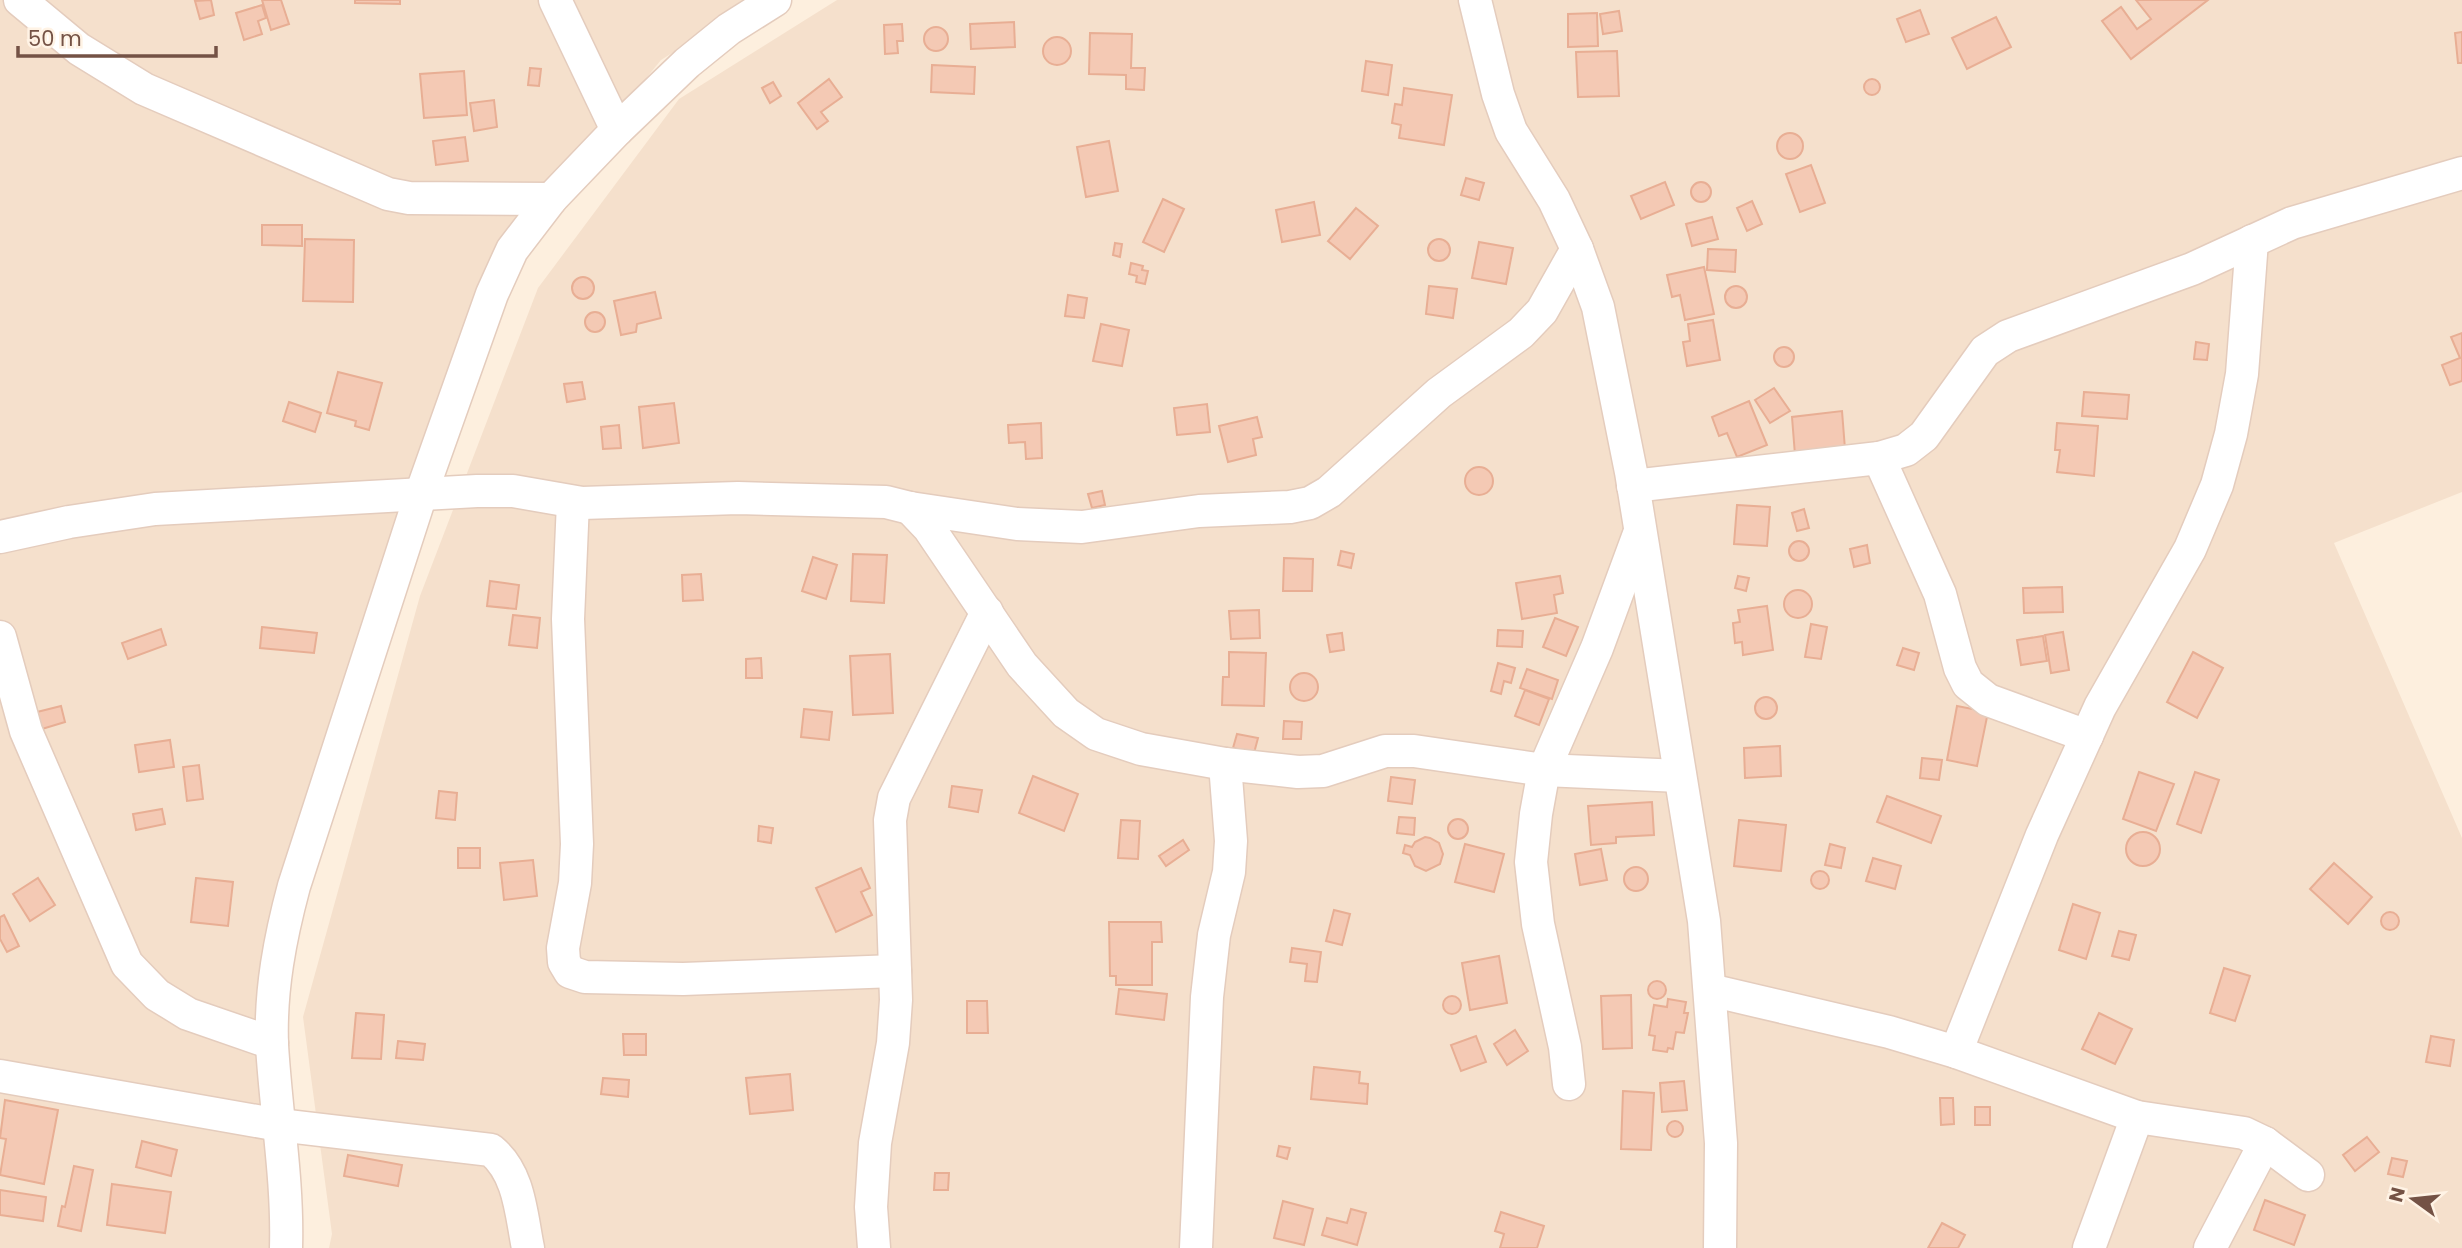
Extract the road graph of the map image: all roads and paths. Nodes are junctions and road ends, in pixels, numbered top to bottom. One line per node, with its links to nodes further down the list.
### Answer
1 (20, 0): 7 (street)
2 (555, 0): 5 (street)
3 (775, 0): 5 (street)
4 (1475, 0): 9 (street)
5 (617, 130): 7 (street)
6 (2462, 173): 8 (street)
7 (551, 200): 12 (street)
8 (2252, 242): 10 (street); 19 (street)
9 (1577, 249): 11 (street); 14 (street)
10 (1878, 458): 11 (street); 19 (street)
11 (1633, 486): 15 (street)
12 (421, 494): 13 (street); 16 (street); 25 (street)
13 (573, 502): 14 (street); 23 (street)
14 (910, 509): 17 (street)
15 (1640, 531): 21 (street); 22 (street)
16 (0, 537)
17 (987, 612): 20 (street); 23 (street)
18 (0, 637): 25 (street)
19 (2087, 736): 26 (street)
20 (1225, 764): 21 (street); 36 (street)
21 (1544, 770): 22 (street); 28 (street)
22 (1680, 776): 24 (street)
23 (895, 971): 35 (street)
24 (1710, 990): 26 (street); 37 (street)
25 (272, 1043): 30 (street)
26 (1955, 1052): 29 (street)
27 (0, 1076): 30 (street)
28 (1569, 1084)
29 (2137, 1117): 31 (street); 38 (street)
30 (279, 1125): 33 (street); 34 (street)
31 (2264, 1143): 32 (street); 39 (street)
32 (2308, 1175)
33 (286, 1248)
34 (528, 1248)
35 (874, 1248)
36 (1196, 1248)
37 (1720, 1248)
38 (2089, 1248)
39 (2210, 1248)

